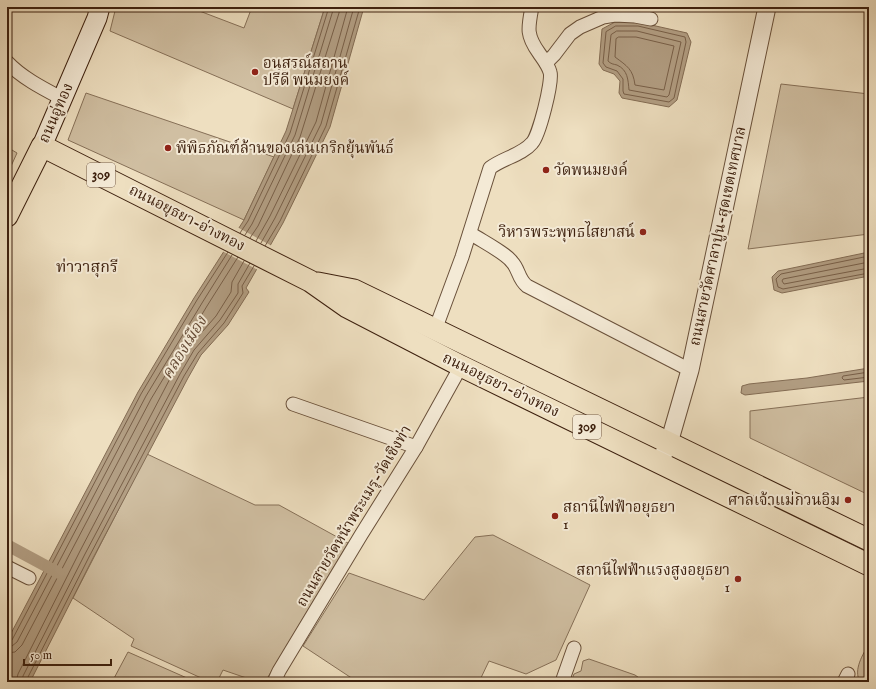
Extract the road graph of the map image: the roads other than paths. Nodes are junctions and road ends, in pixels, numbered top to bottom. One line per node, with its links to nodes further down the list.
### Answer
1 (100, 7): 7 (main road, ถนนอู่ทอง)
2 (532, 7): 6 (street)
3 (767, 7): 14 (street, ถนนสายวัดศาลาปูน-สุดเขตเทศบาล)
4 (651, 19): 6 (street)
5 (7, 62): 7 (street)
6 (546, 63): 10 (street)
7 (63, 99): 8 (main road, ถนนอู่ทอง)
8 (42, 146): 9 (main road, ถนนอู่ทอง); 11 (main road, ถนนอยุธยา-อ่างทอง / 309)
9 (7, 216)
10 (470, 234): 12 (street); 14 (street)
11 (310, 281): 12 (main road, ถนนอยุธยา-อ่างทอง / 309); 13 (main road, ถนนอยุธยา-อ่างทอง / 309)
12 (435, 330): 16 (main road, ถนนอยุธยา-อ่างทอง / 309)
13 (460, 366): 17 (street, ถนนสายวัดหน้าพระเมรุ-วัดเชิงท่า); 18 (main road, ถนนอยุธยา-อ่างทอง / 309)
14 (690, 370): 16 (street, ถนนสายวัดศาลาปูน-สุดเขตเทศบาล)
15 (293, 404): 17 (street)
16 (669, 443): 18 (street, ถนนสายวัดศาลาปูน-สุดเขตเทศบาล); 19 (main road, ถนนอยุธยา-อ่างทอง / 309)
17 (416, 447): 24 (street, ถนนสายวัดหน้าพระเมรุ-วัดเชิงท่า)
18 (659, 463): 20 (main road, ถนนอยุธยา-อ่างทอง / 309)
19 (869, 540)
20 (869, 565)
21 (7, 567): 22 (street)
22 (29, 578)
23 (574, 648): 25 (street)
24 (274, 682)
25 (562, 682)

